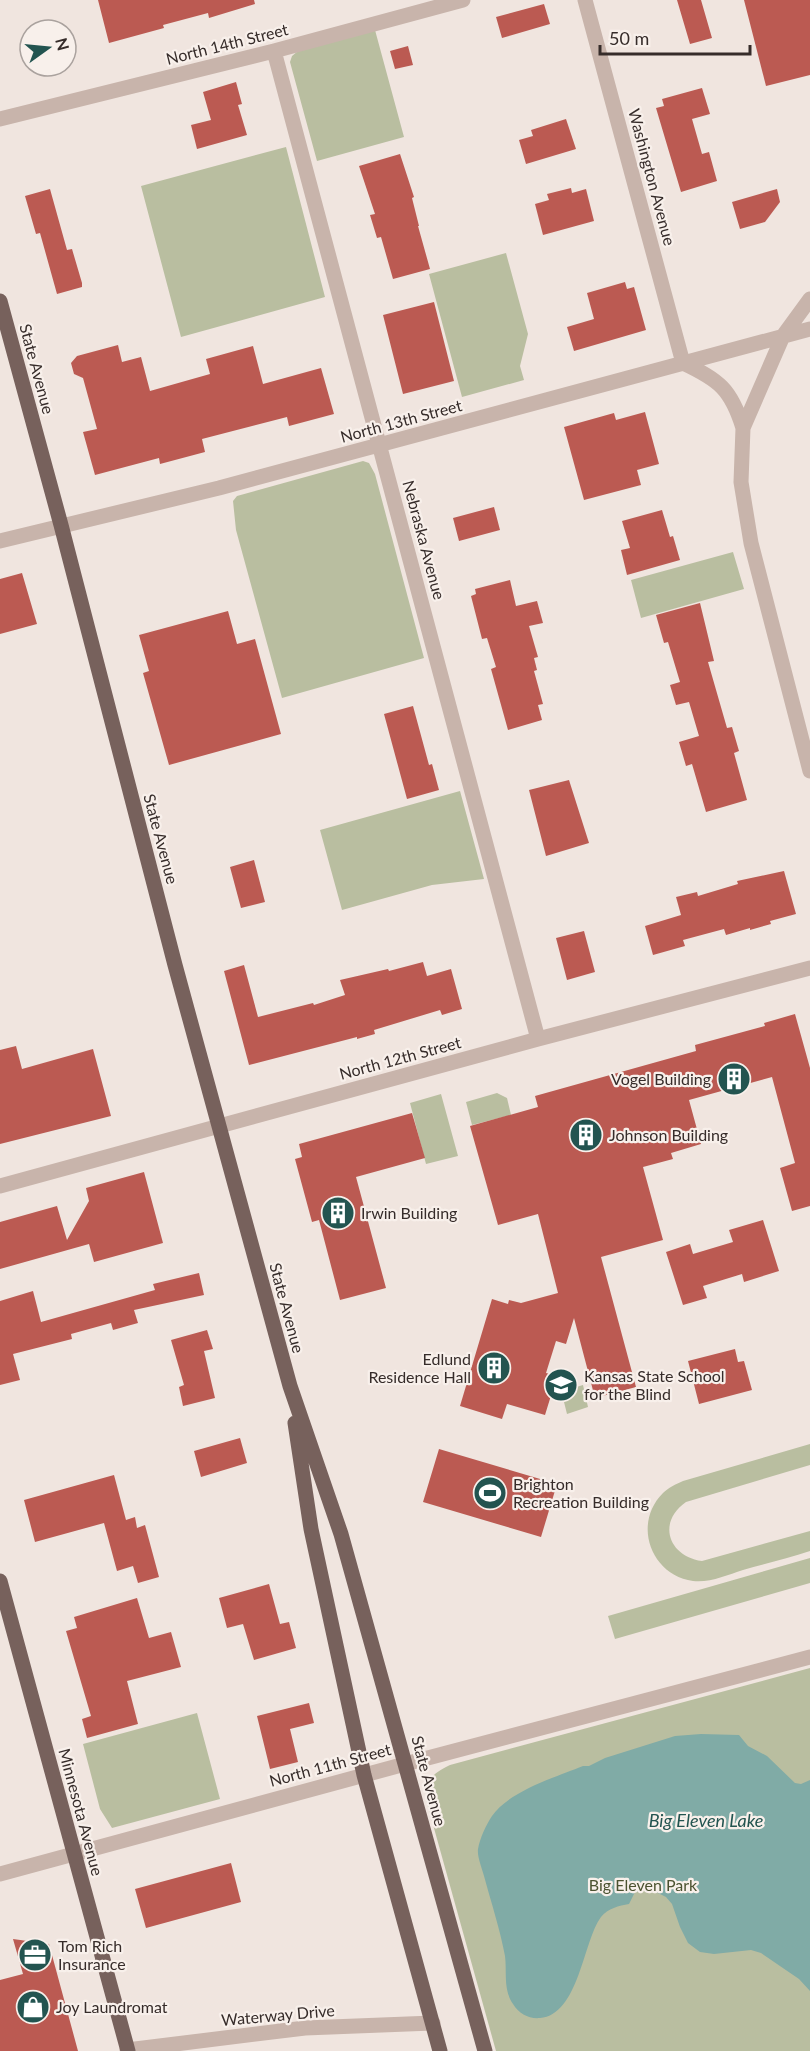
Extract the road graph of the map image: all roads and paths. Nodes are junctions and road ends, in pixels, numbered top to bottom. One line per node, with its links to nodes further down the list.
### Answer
1 (463, 0): 3 (street, North 14th Street)
2 (585, 0): 9 (street, Washington Avenue)
3 (274, 51): 4 (street, North 14th Street); 11 (street, Nebraska Avenue)
4 (0, 119)
5 (810, 299): 8 (street)
6 (0, 301): 12 (main road, State Avenue)
7 (810, 329): 8 (street, North 13th Street)
8 (783, 336): 9 (street, North 13th Street); 10 (street)
9 (683, 363): 10 (street); 11 (street, North 13th Street)
10 (743, 428): 14 (street)
11 (381, 445): 12 (street, North 13th Street); 16 (street, Nebraska Avenue)
12 (61, 525): 13 (street, North 13th Street); 17 (main road, State Avenue)
13 (0, 541)
14 (810, 771)
15 (810, 968): 16 (street, North 12th Street)
16 (538, 1039): 17 (street, North 12th Street)
17 (218, 1125): 18 (street, North 12th Street); 19 (main road, State Avenue)
18 (0, 1186)
19 (290, 1386): 22 (main road, State Avenue); 23 (main road, State Avenue)
20 (0, 1581): 24 (main road, Minnesota Avenue)
21 (810, 1657): 22 (street, North 11th Street)
22 (405, 1764): 23 (street, North 11th Street); 29 (main road, State Avenue)
23 (364, 1775): 24 (street, North 11th Street); 26 (main road, State Avenue)
24 (74, 1853): 25 (street, North 11th Street); 27 (main road, Minnesota Avenue)
25 (0, 1874)
26 (433, 2023): 27 (street, Waterway Drive); 28 (main road, State Avenue)
27 (128, 2050)
28 (440, 2051)
29 (485, 2051)

